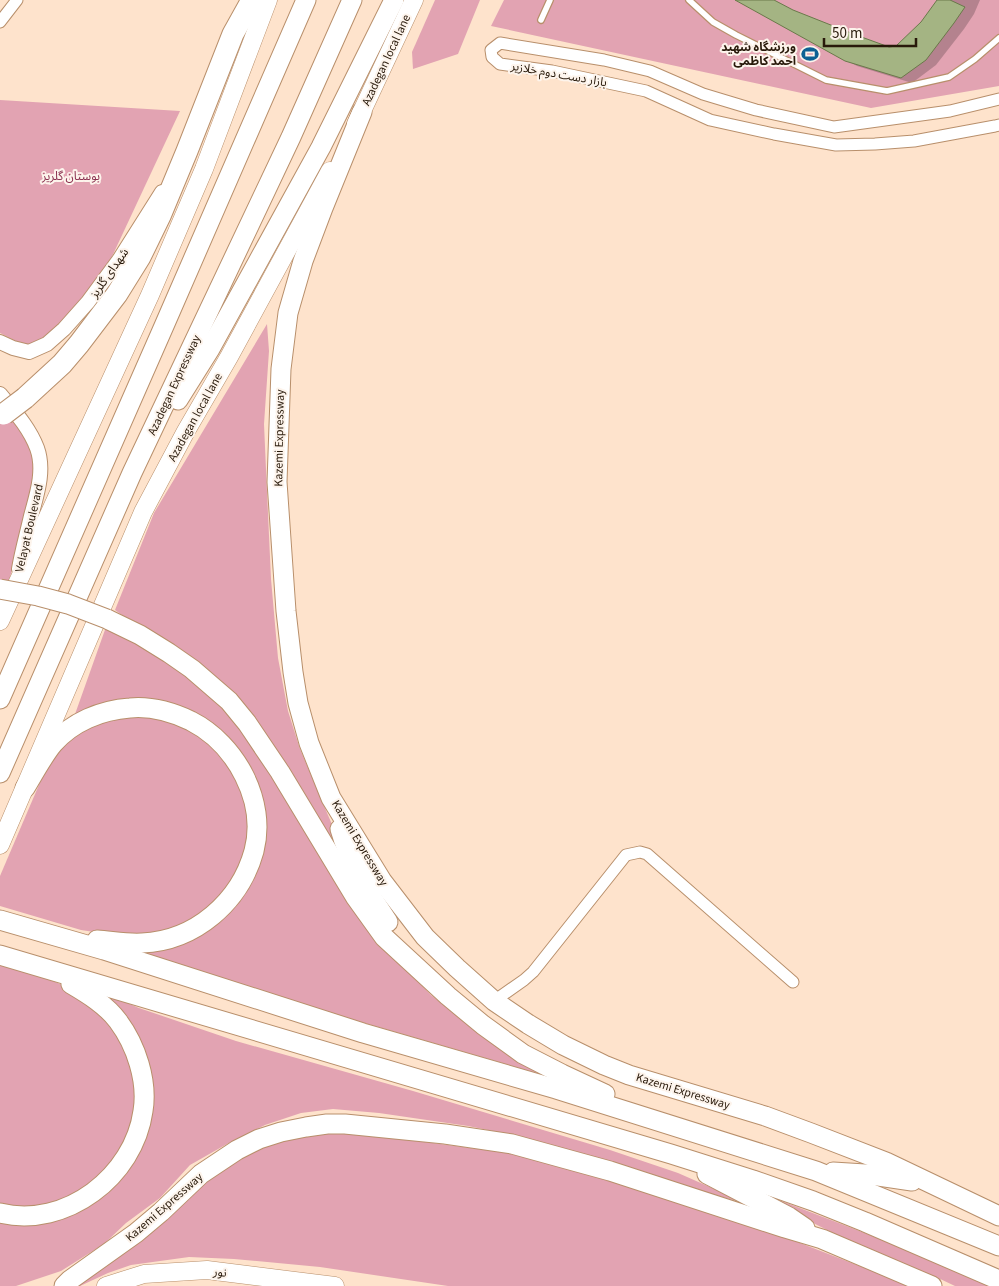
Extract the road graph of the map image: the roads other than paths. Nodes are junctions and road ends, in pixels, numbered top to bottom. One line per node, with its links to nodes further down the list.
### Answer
1 (17, 0): 11 (street)
2 (252, 0): 16 (highway)
3 (268, 0): 20 (main road)
4 (306, 0): 22 (highway)
5 (352, 0): 19 (highway, Azadegan Expressway)
6 (394, 0): 19 (highway)
7 (414, 0): 14 (main road, Azadegan local lane)
8 (550, 0): 10 (lane)
9 (689, 0): 12 (lane)
10 (541, 20)
11 (0, 22)
12 (999, 38)
13 (999, 99): 15 (street, بازار دست دوم خلازیر)
14 (362, 112): 24 (main road, Azadegan local lane); 25 (highway, Kazemi Expressway)
15 (999, 125)
16 (187, 151): 17 (street, شهدای گلریز); 18 (highway, bridge)
17 (0, 342)
18 (1, 408): 20 (street, Velayat Boulevard)
19 (132, 473): 23 (highway, Azadegan Expressway)
20 (8, 586): 21 (main road); 31 (highway, bridge)
21 (0, 622)
22 (0, 699)
23 (0, 773)
24 (24, 788): 26 (main road, Azadegan local lane); 28 (highway)
25 (332, 798): 31 (highway); 33 (highway, Kazemi Expressway)
26 (0, 845)
27 (1, 920): 28 (highway)
28 (62, 938): 34 (highway)
29 (0, 955): 30 (highway)
30 (49, 970): 35 (highway); 38 (highway)
31 (422, 972): 34 (highway)
32 (793, 982): 33 (street)
33 (494, 1001): 37 (highway, Kazemi Expressway)
34 (689, 1130): 36 (highway)
35 (671, 1154): 40 (highway); 42 (highway)
36 (816, 1170): 37 (highway); 41 (highway)
37 (933, 1185): 39 (highway, Kazemi Expressway)
38 (0, 1212)
39 (995, 1213)
40 (822, 1239): 43 (highway, Kazemi Expressway); 46 (highway, Kazemi Expressway)
41 (999, 1246)
42 (999, 1280)
43 (64, 1286)
44 (106, 1286): 45 (main road, نور)
45 (335, 1286)
46 (932, 1286)

